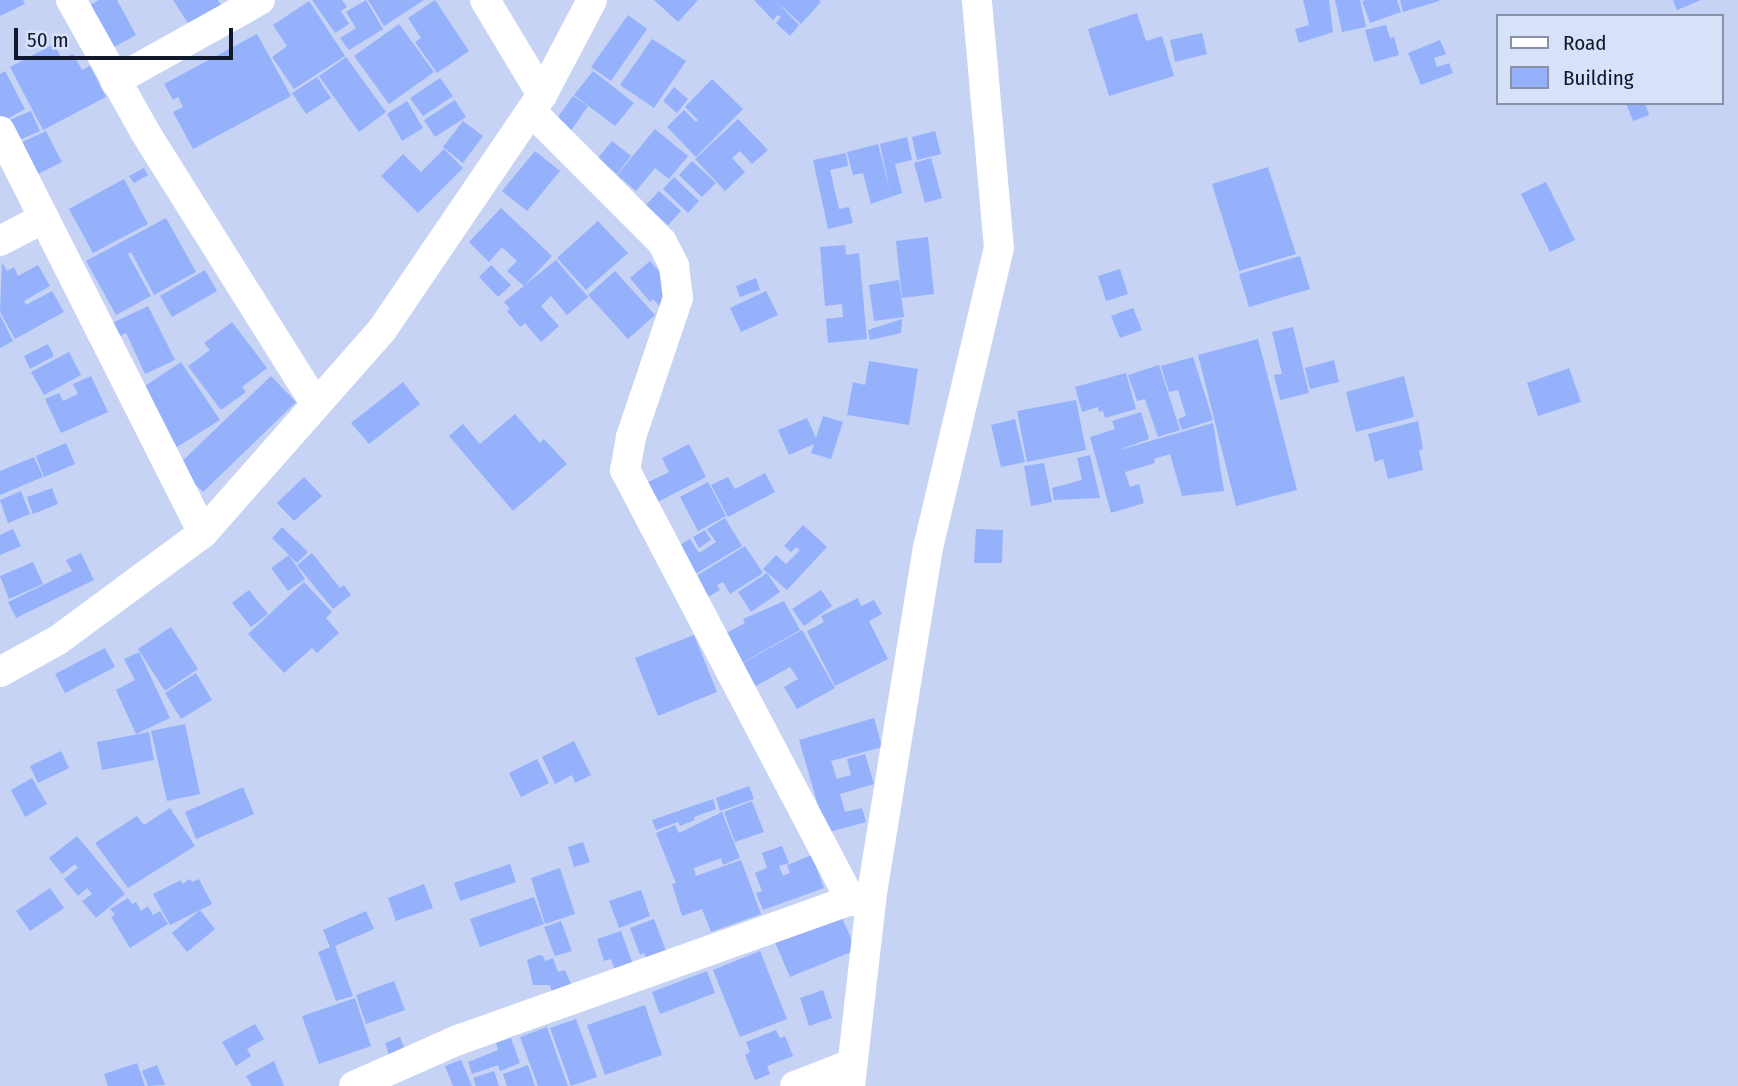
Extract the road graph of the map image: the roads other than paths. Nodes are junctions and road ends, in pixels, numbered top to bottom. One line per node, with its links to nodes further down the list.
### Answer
1 (71, 0): 6 (street)
2 (260, 0): 6 (street)
3 (485, 0): 7 (street)
4 (592, 0): 7 (street)
5 (977, 0): 14 (street)
6 (115, 81): 11 (street)
7 (536, 103): 11 (street); 14 (street)
8 (0, 131): 9 (street)
9 (44, 218): 10 (street); 12 (street)
10 (0, 241)
11 (316, 405): 12 (street)
12 (203, 533): 13 (street)
13 (0, 672)
14 (862, 897): 15 (street); 16 (street)
15 (851, 1075): 17 (street)
16 (355, 1086)
17 (795, 1086)

